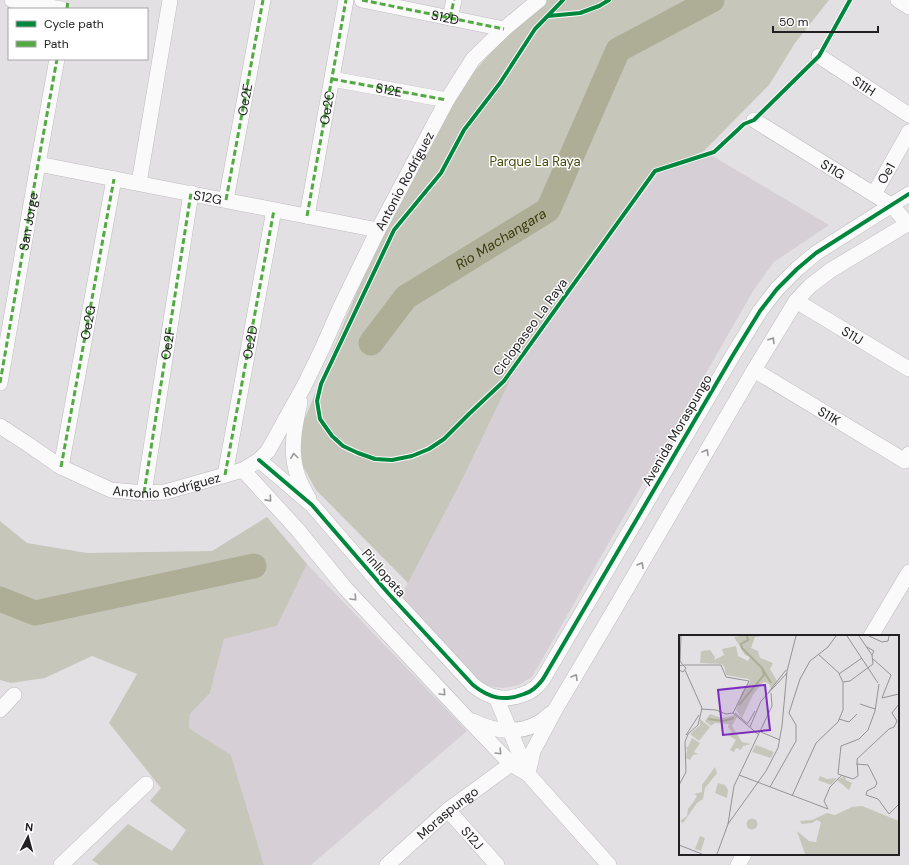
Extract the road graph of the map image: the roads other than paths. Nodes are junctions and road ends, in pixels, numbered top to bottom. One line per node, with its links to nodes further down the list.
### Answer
1 (12, 0): 10 (street)
2 (170, 0): 22 (street)
3 (263, 0): 26 (street, Oe2E)
4 (346, 0): 15 (street, Oe2C)
5 (362, 0): 11 (street, S12D)
6 (454, 0): 11 (street)
7 (539, 0): 12 (street, Antonio Rodríguez)
8 (898, 0): 9 (street)
9 (909, 7)
10 (56, 8)
11 (450, 18): 12 (street, S12D)
12 (504, 29): 16 (street, Antonio Rodríguez)
13 (819, 56): 17 (street, S11H)
14 (57, 60): 20 (street, San Jorge)
15 (332, 79): 16 (street, S12E); 29 (street, Oe2C)
16 (447, 100): 31 (street, Antonio Rodríguez)
17 (909, 115)
18 (754, 120): 24 (street, S11G)
19 (909, 132): 24 (street, Oe1)
20 (38, 164): 21 (street, S12G); 35 (street, San Jorge)
21 (114, 179): 22 (street, S12G); 40 (street, Oe2G)
22 (139, 183): 23 (street, S12G)
23 (191, 193): 26 (street, S12G); 43 (street, Oe2F)
24 (874, 194): 27 (street, S11G)
25 (909, 194): 27 (street, Avenida Moraspungo)
26 (226, 200): 28 (street, S12G)
27 (890, 205): 30 (street, S11G); 48 (street, Avenida Moraspungo)
28 (274, 210): 29 (street, S12G); 42 (street, Oe2D)
29 (307, 216): 31 (street, S12G)
30 (908, 224): 32 (street)
31 (378, 230): 36 (street, Antonio Rodríguez)
32 (796, 301): 33 (street, S11J); 34 (street, one-way to 32)
33 (909, 369)
34 (754, 370): 38 (street, S11K); 50 (street, one-way to 34)
35 (0, 383)
36 (304, 386): 39 (street, Antonio Rodríguez); 44 (street, Antonio Rodríguez, one-way to 36)
37 (0, 426): 40 (street, Antonio Rodríguez)
38 (907, 457)
39 (259, 460): 41 (street, Antonio Rodríguez); 44 (street, Pinllopata)
40 (61, 467): 43 (street, Antonio Rodríguez)
41 (243, 470): 42 (street, Antonio Rodríguez); 51 (street, one-way to 51)
42 (225, 475): 43 (street, Antonio Rodríguez)
43 (144, 493)
44 (312, 505): 48 (street, Pinllopata)
45 (909, 572): 46 (street)
46 (872, 635)
47 (14, 695): 49 (street)
48 (496, 697): 52 (street)
49 (0, 710)
50 (554, 710): 52 (street); 54 (street)
51 (462, 714): 52 (street); 53 (street, one-way to 53)
52 (510, 731): 54 (street)
53 (511, 764): 54 (street); 56 (street, Moraspungo)
54 (528, 774): 61 (street)
55 (146, 784): 58 (street)
56 (448, 810): 59 (street, Moraspungo); 60 (street, S12J)
57 (743, 855): 62 (street)
58 (61, 865)
59 (387, 865)
60 (497, 865)
61 (609, 865)
62 (738, 865)

